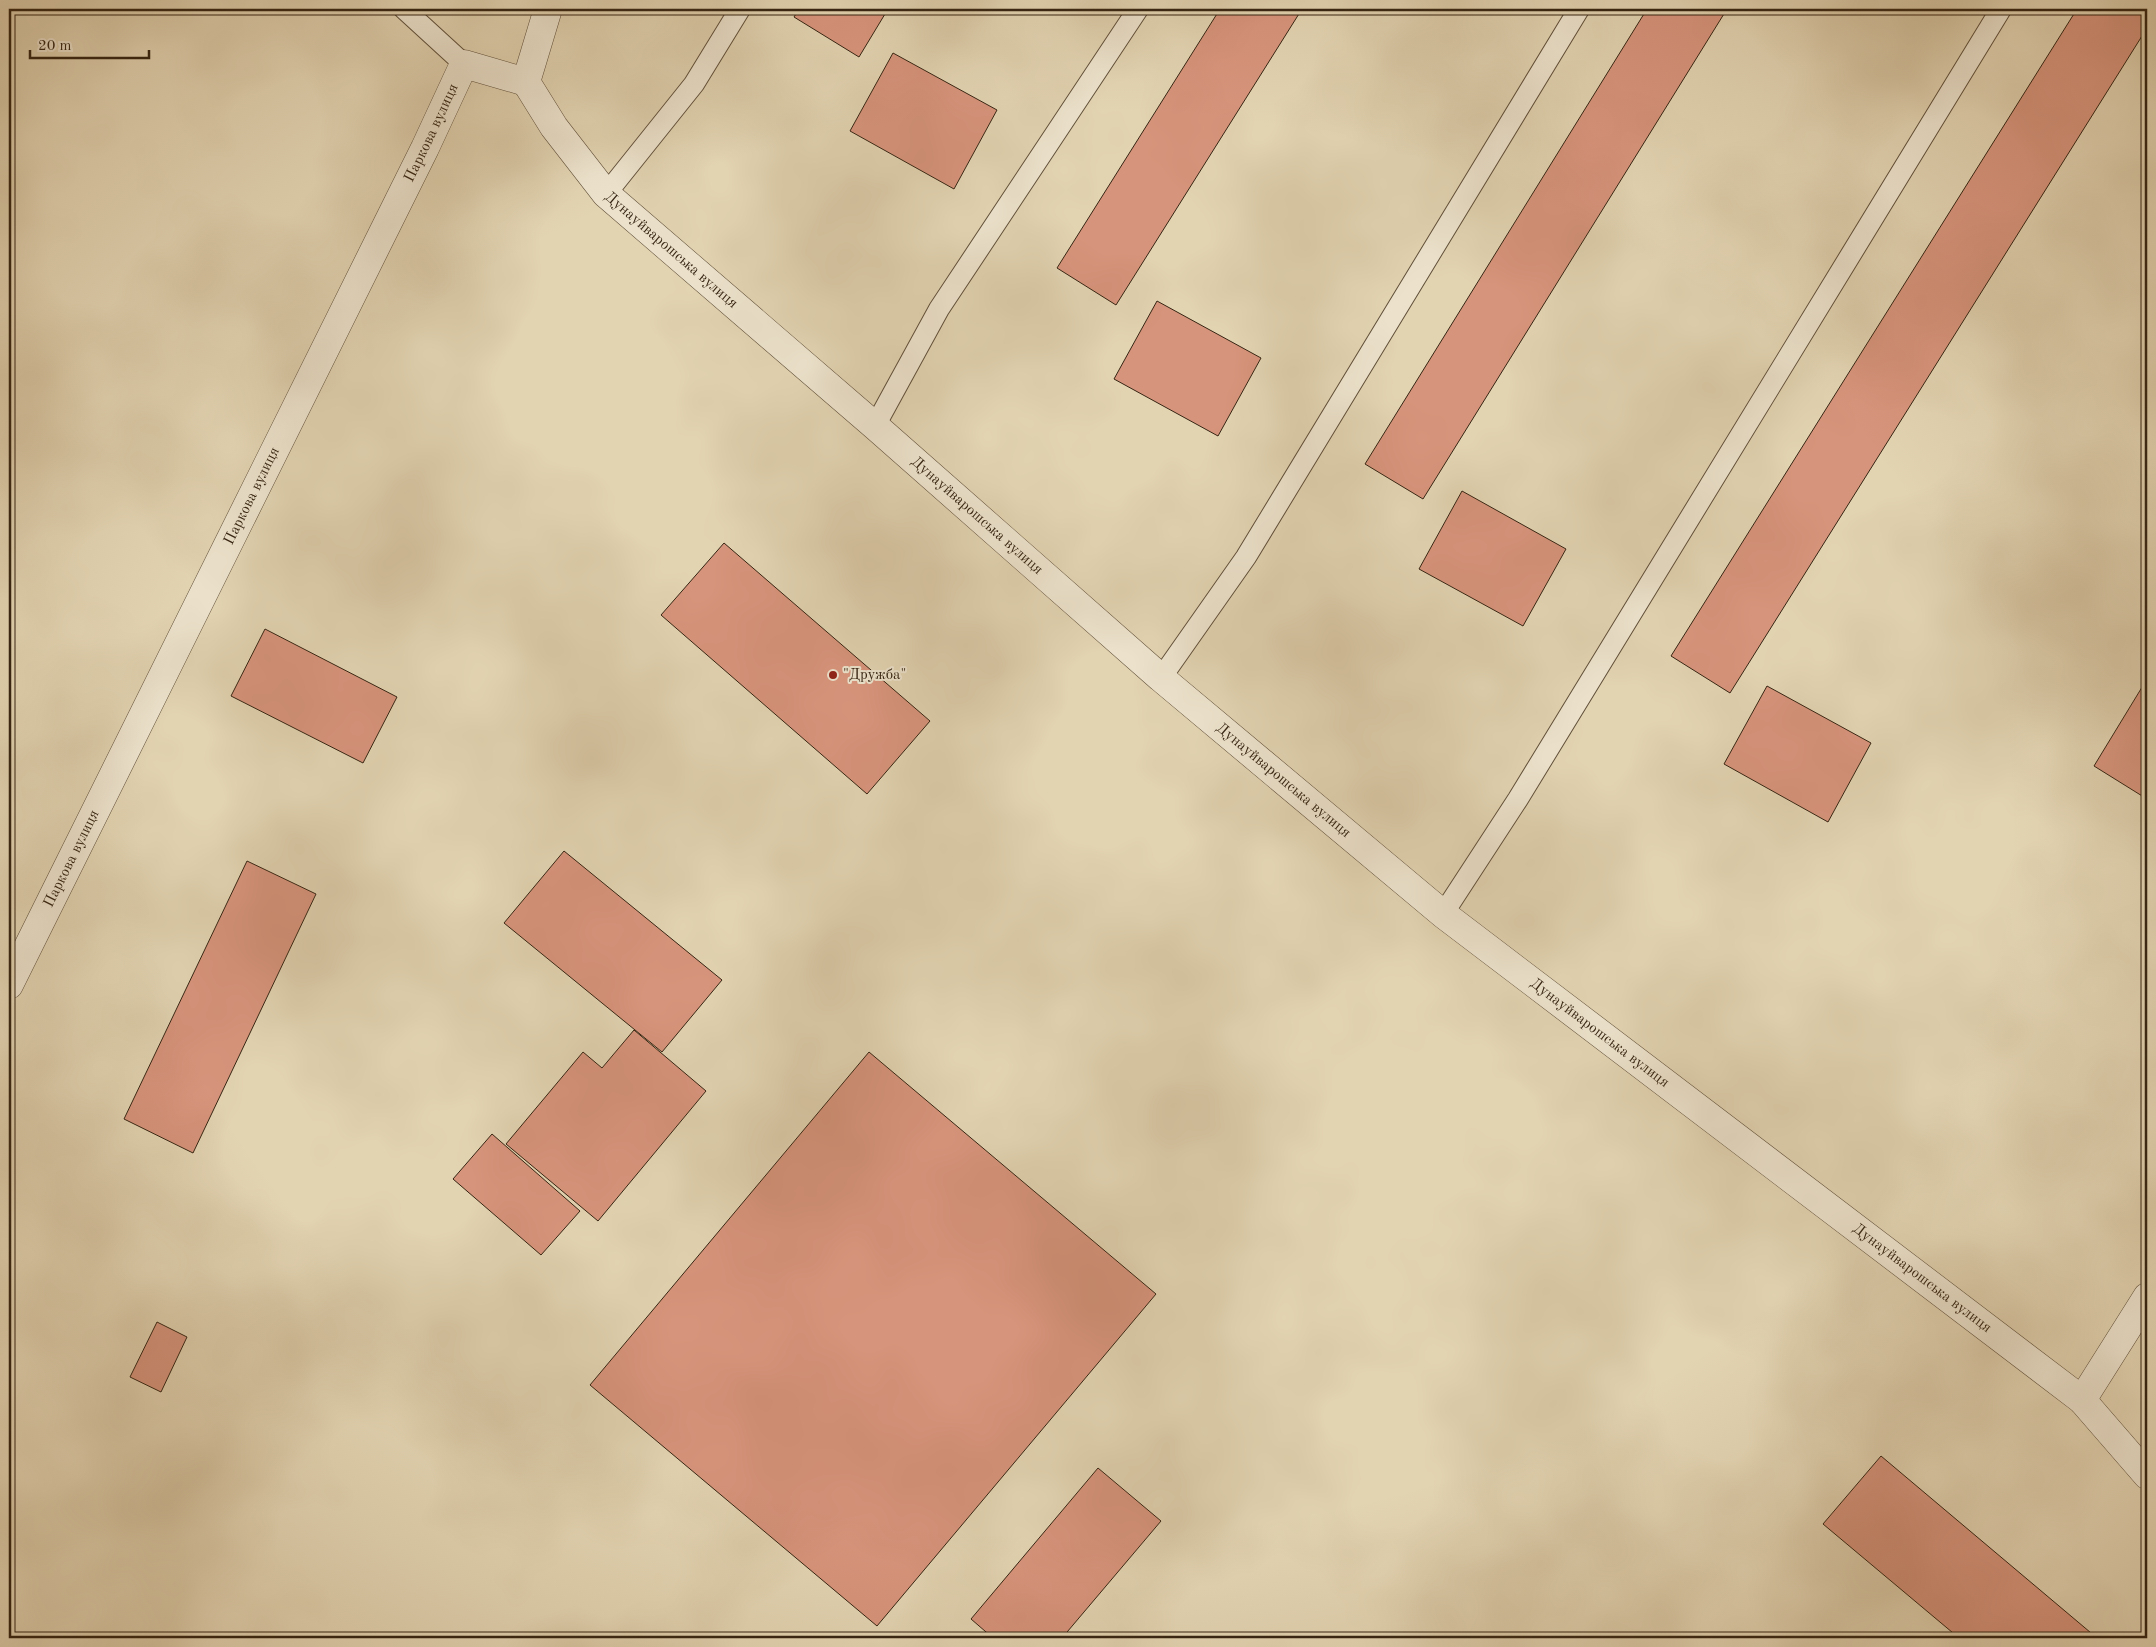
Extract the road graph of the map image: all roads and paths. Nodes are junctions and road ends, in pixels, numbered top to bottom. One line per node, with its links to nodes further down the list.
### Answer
1 (404, 9): 7 (lane)
2 (548, 9): 8 (street)
3 (740, 9): 9 (lane)
4 (1138, 9): 10 (lane)
5 (1579, 9): 11 (lane)
6 (2001, 9): 12 (lane)
7 (464, 64): 8 (street); 13 (street, Паркова вулиця)
8 (526, 82): 9 (street, Дунауйварошська вулиця)
9 (606, 194): 10 (street, Дунауйварошська вулиця)
10 (876, 426): 11 (street, Дунауйварошська вулиця)
11 (1161, 678): 12 (street, Дунауйварошська вулиця)
12 (1443, 914): 15 (street, Дунауйварошська вулиця)
13 (9, 985)
14 (2147, 1297): 15 (street)
15 (2082, 1400): 16 (street, Дунауйварошська вулиця)
16 (2147, 1475)

